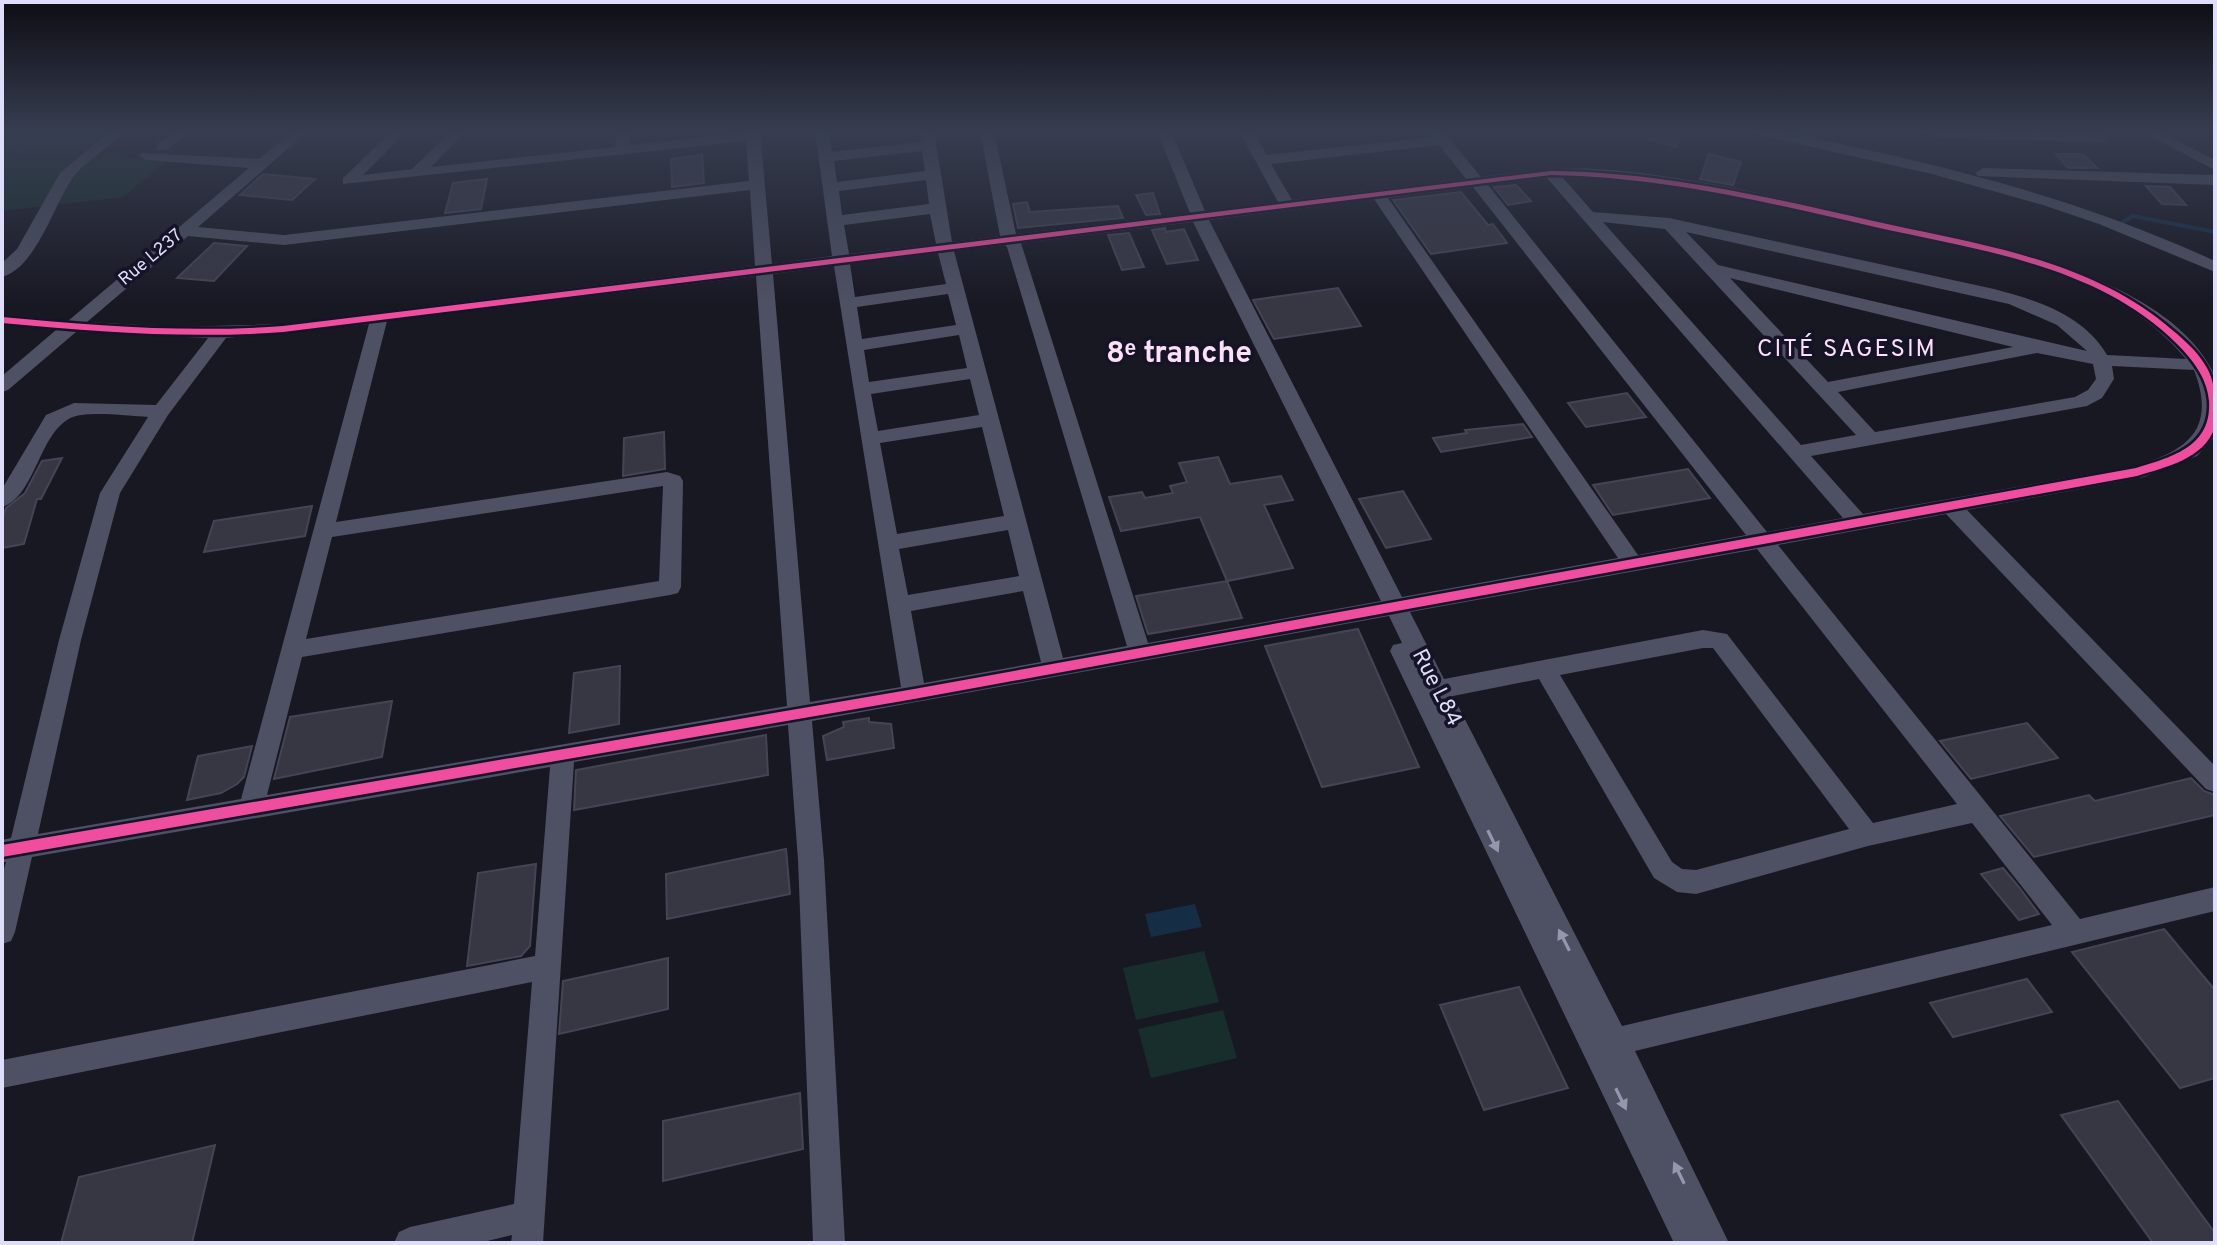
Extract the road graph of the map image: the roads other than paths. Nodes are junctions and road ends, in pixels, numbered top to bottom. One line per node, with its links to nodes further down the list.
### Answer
1 (58, 189): 30 (street)
2 (232, 189): 23 (street, Rue L237)
3 (721, 189): 23 (street)
4 (756, 189): 29 (street)
5 (830, 189): 21 (street)
6 (934, 189): 18 (street)
7 (999, 189): 24 (street)
8 (1181, 189): 20 (street, Rue L84)
9 (1184, 189): 20 (street, Rue L84)
10 (1279, 189): 17 (street)
11 (1419, 189): 16 (street)
12 (1484, 189): 56 (street)
13 (1566, 189): 19 (street)
14 (1718, 189): 41 (street)
15 (2009, 189): 27 (street)
16 (1378, 194): 17 (street); 58 (street)
17 (1287, 205): 20 (street)
18 (937, 208): 21 (street); 25 (street)
19 (1590, 216): 22 (street); 50 (street)
20 (1194, 217): 24 (street); 61 (street, Rue L84)
21 (835, 221): 26 (street)
22 (1669, 223): 28 (street); 40 (street)
23 (184, 231): 35 (street, Rue L237)
24 (1009, 239): 25 (street); 63 (street)
25 (946, 247): 26 (street); 31 (street)
26 (840, 261): 29 (street); 32 (street)
27 (2215, 267)
28 (1709, 268): 39 (street); 45 (street)
29 (763, 270): 33 (street); 68 (street)
30 (2, 272)
31 (956, 288): 32 (street); 36 (street)
32 (848, 303): 38 (street)
33 (379, 318): 37 (street); 55 (street)
34 (2, 320): 35 (street)
35 (68, 326): 37 (street); 43 (street, Rue L237)
36 (965, 329): 38 (street); 42 (street)
37 (219, 335): 46 (street)
38 (854, 346): 44 (street)
39 (2036, 347): 40 (street); 45 (street)
40 (2102, 360): 41 (street); 49 (street)
41 (2200, 365): 52 (street)
42 (975, 373): 44 (street); 47 (street)
43 (2, 386)
44 (863, 389): 48 (street)
45 (1824, 389): 49 (street)
46 (161, 411): 51 (street); 74 (street)
47 (988, 420): 48 (street); 53 (street)
48 (871, 438): 57 (street)
49 (1871, 439): 50 (street)
50 (1796, 452): 54 (street)
51 (2, 500)
52 (1951, 506): 54 (street); 70 (street)
53 (1015, 522): 57 (street); 59 (street)
54 (1858, 522): 56 (street)
55 (323, 531): 62 (street); 62 (street)
56 (1759, 540): 58 (street); 72 (street)
57 (888, 543): 60 (street)
58 (1632, 562): 61 (street)
59 (1031, 582): 60 (street); 64 (street)
60 (899, 605): 67 (street)
61 (1388, 606): 63 (street); 66 (street, Rue L84)
62 (293, 650): 71 (street)
63 (1140, 652): 64 (street)
64 (1054, 668): 67 (street)
65 (1545, 670): 66 (street); 73 (street); 73 (street)
66 (1429, 691): 79 (street, Rue L84)
67 (914, 694): 68 (street)
68 (799, 714): 69 (street); 83 (street)
69 (563, 754): 71 (street); 78 (street)
70 (2215, 782)
71 (251, 808): 74 (street)
72 (1976, 811): 73 (street); 77 (street)
73 (1868, 835)
74 (13, 849): 76 (street)
75 (2215, 899): 77 (street)
76 (2, 932)
77 (2075, 933): 79 (street)
78 (548, 966): 80 (street); 81 (street)
79 (1605, 1044): 84 (street, Rue L84, one-way to 84); 85 (street, Rue L84, one-way to 79)
80 (2, 1074)
81 (528, 1229): 82 (street)
82 (410, 1243)
83 (829, 1243)
84 (1690, 1243)
85 (1713, 1243)

